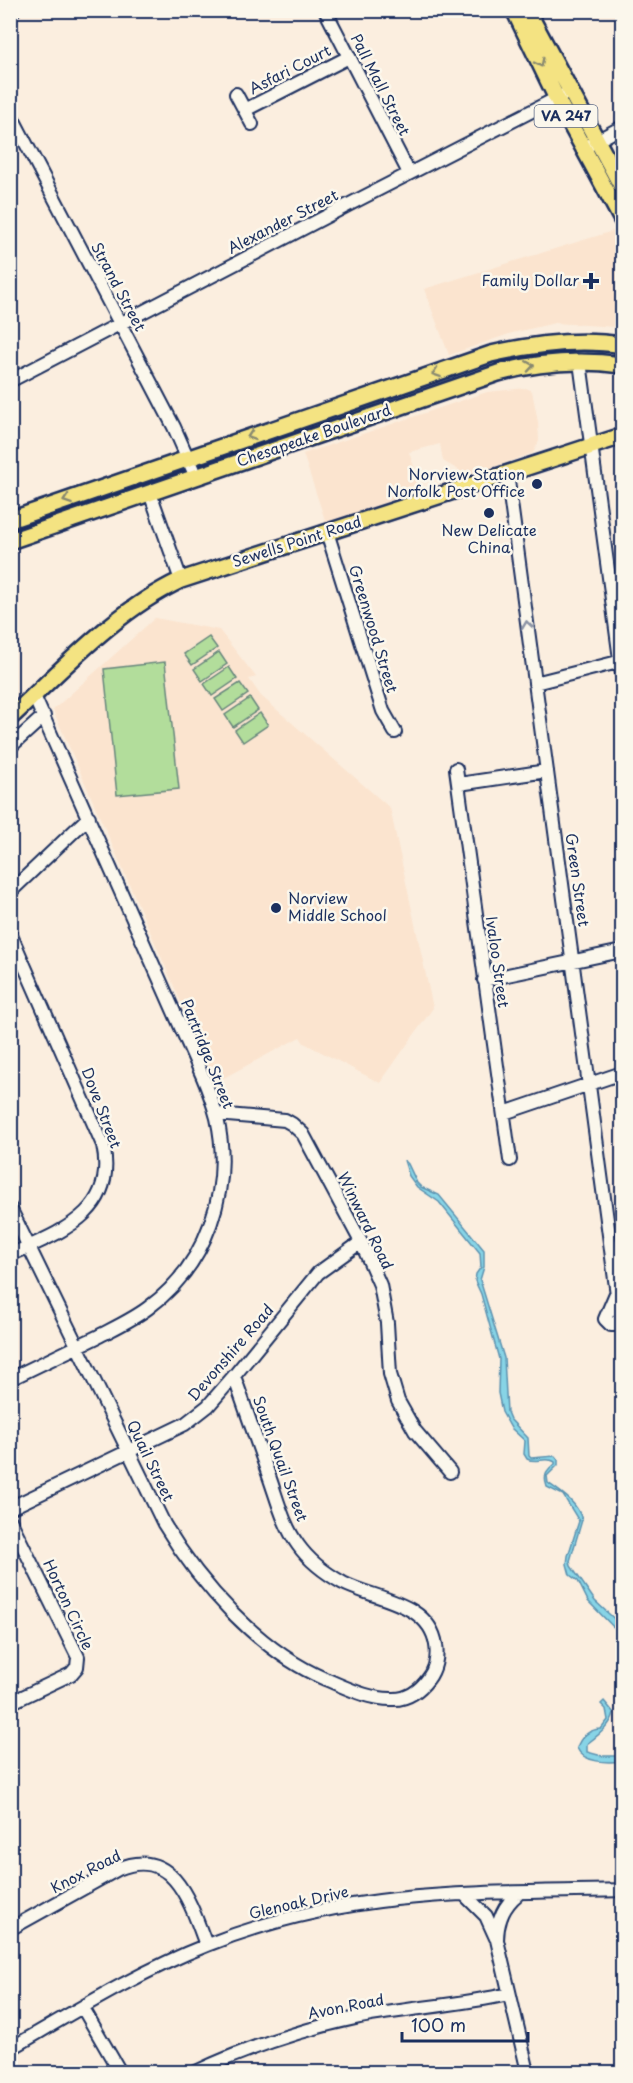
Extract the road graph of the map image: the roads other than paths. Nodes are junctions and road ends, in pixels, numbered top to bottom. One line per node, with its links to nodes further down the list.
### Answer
1 (15, 10): 5 (street)
2 (325, 10): 6 (street, Pall Mall Street)
3 (514, 10): 8 (main road, VA 247, one-way to 8)
4 (527, 10): 8 (main road, VA 247)
5 (10, 13)
6 (349, 57): 9 (street, Asfari Court); 14 (street, Pall Mall Street)
7 (236, 94): 9 (street)
8 (563, 95): 13 (main road, VA 247); 14 (street, Alexander Street)
9 (245, 110): 11 (street)
10 (10, 113): 17 (street, Strand Street)
11 (252, 124)
12 (622, 127): 13 (street)
13 (589, 145): 15 (main road, VA 247); 16 (main road, VA 247)
14 (409, 173): 17 (street, Alexander Street)
15 (622, 187)
16 (622, 220)
17 (120, 324): 23 (street, Alexander Street); 26 (street, Strand Street)
18 (622, 345): 19 (main road, Chesapeake Boulevard)
19 (491, 354): 22 (main road); 26 (main road, Chesapeake Boulevard, one-way to 26)
20 (580, 362): 21 (main road, Chesapeake Boulevard); 22 (main road, Chesapeake Boulevard, one-way to 20); 25 (street)
21 (622, 365)
22 (498, 373): 28 (main road, Chesapeake Boulevard)
23 (10, 381)
24 (622, 436): 25 (main road, Sewells Point Road)
25 (591, 446): 27 (main road, Sewells Point Road); 34 (street)
26 (188, 459): 28 (street, Strand Street); 30 (main road, Chesapeake Boulevard, one-way to 30)
27 (507, 473): 31 (main road, Sewells Point Road); 35 (street, Green Street, one-way to 27)
28 (196, 477): 29 (main road, Chesapeake Boulevard)
29 (150, 493): 32 (main road, Chesapeake Boulevard); 33 (street)
30 (10, 520)
31 (327, 532): 33 (main road, Sewells Point Road); 39 (street, Greenwood Street)
32 (10, 541)
33 (181, 580): 36 (main road, Sewells Point Road)
34 (622, 666): 35 (street)
35 (536, 683): 42 (street, Green Street)
36 (34, 696): 37 (street, Partridge Street); 38 (main road, Sewells Point Road)
37 (44, 716): 40 (street); 44 (street, Partridge Street)
38 (10, 718)
39 (395, 732)
40 (10, 747)
41 (456, 768): 43 (street, Ivaloo Street)
42 (547, 771): 43 (street); 48 (street, Green Street)
43 (459, 784): 49 (street, Ivaloo Street)
44 (89, 817): 45 (street); 53 (street, Partridge Street)
45 (10, 892)
46 (10, 933): 57 (street, Dove Street)
47 (622, 951): 48 (street)
48 (573, 962): 49 (street); 51 (street, Green Street)
49 (484, 980): 52 (street, Ivaloo Street)
50 (622, 1073): 51 (street)
51 (590, 1084): 52 (street); 59 (street, Green Street)
52 (504, 1113): 54 (street, Ivaloo Street)
53 (216, 1114): 56 (street, Winward Road); 60 (street, Partridge Street)
54 (510, 1160)
55 (10, 1208): 57 (street, Quail Street)
56 (361, 1242): 61 (street, Devonshire Road); 64 (street, Winward Road)
57 (29, 1246): 58 (street, Dove Street); 60 (street, Quail Street)
58 (10, 1255)
59 (617, 1291)
60 (78, 1346): 62 (street, Partridge Street); 63 (street, Quail Street)
61 (234, 1376): 63 (street, Devonshire Road); 67 (street, South Quail Street)
62 (10, 1379)
63 (129, 1452): 65 (street, Devonshire Road); 67 (street, Quail Street)
64 (450, 1472)
65 (10, 1508)
66 (10, 1520): 68 (street, Horton Circle)
67 (323, 1678)
68 (10, 1703)
69 (622, 1890): 70 (street, Glenoak Drive)
70 (518, 1894): 71 (street, Glenoak Drive); 73 (street)
71 (466, 1896): 73 (street); 74 (street, Glenoak Drive)
72 (10, 1929): 74 (street, Knox Road)
73 (497, 1940): 75 (street)
74 (206, 1945): 76 (street, Glenoak Drive)
75 (509, 1994): 79 (street, Avon Road); 80 (street)
76 (83, 2008): 77 (street, Glenoak Drive); 78 (street)
77 (10, 2049)
78 (120, 2073)
79 (196, 2073)
80 (528, 2073)

